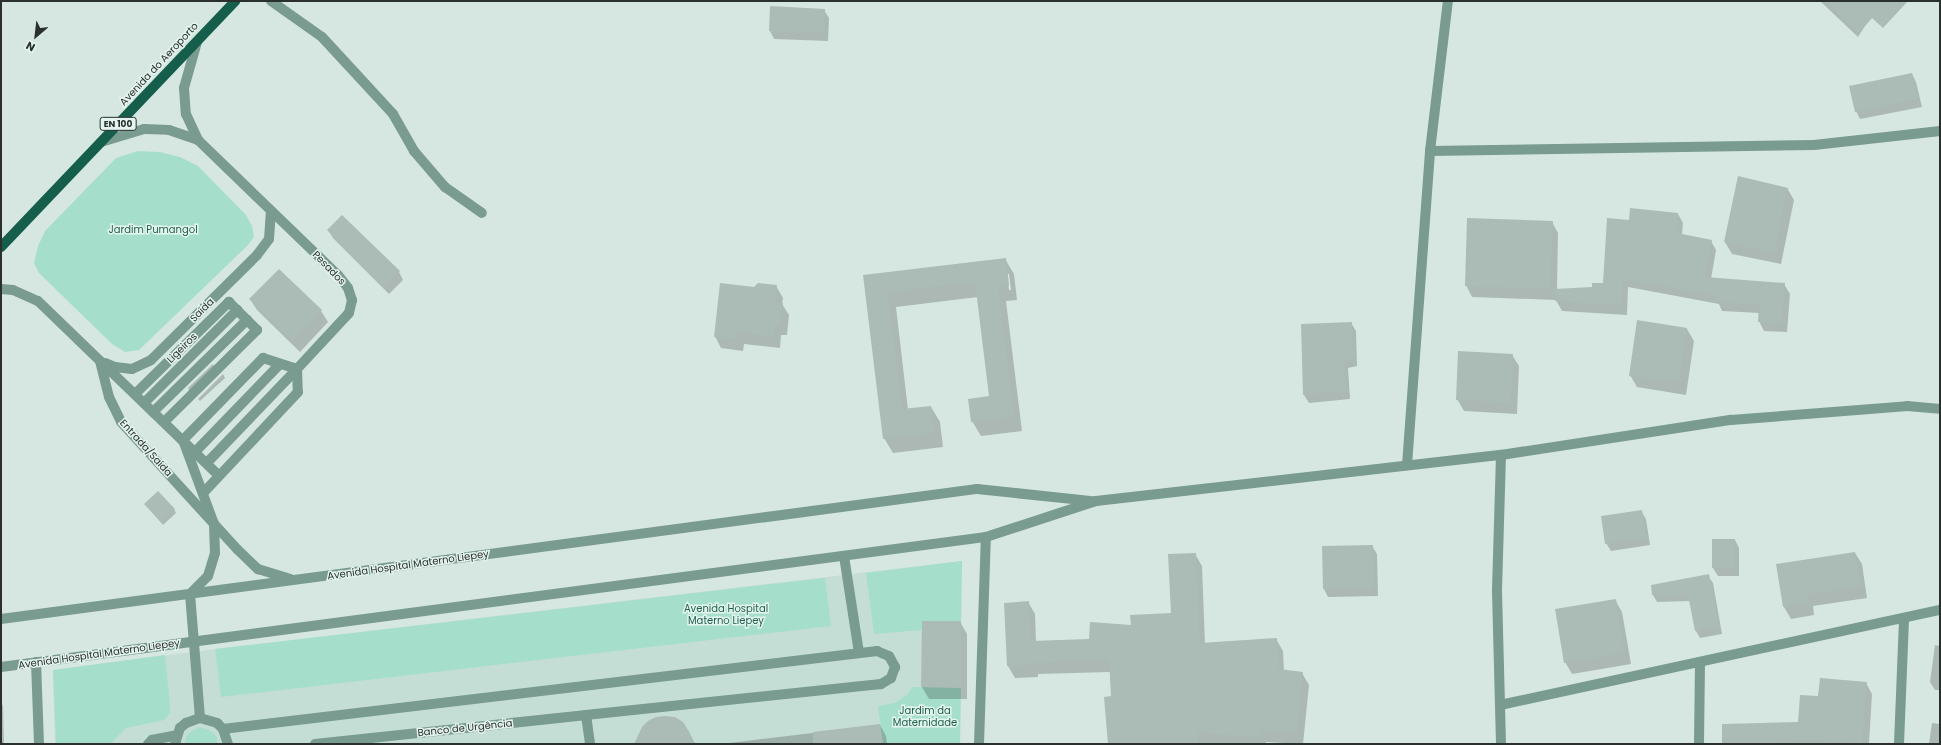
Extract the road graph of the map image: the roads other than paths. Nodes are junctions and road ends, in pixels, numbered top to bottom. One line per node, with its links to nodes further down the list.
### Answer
1 (235, 1): 4 (main road, Avenida do Aeroporto / EN 100)
2 (271, 1): 10 (street)
3 (1448, 1): 8 (street)
4 (197, 42): 6 (street); 7 (main road, Avenida do Aeroporto / EN 100)
5 (1940, 131): 8 (street)
6 (198, 140): 7 (street); 9 (street, Pesados)
7 (101, 142): 11 (main road, Avenida do Aeroporto / EN 100)
8 (1430, 151): 29 (street)
9 (271, 211): 12 (street, Saída); 19 (street, Pesados)
10 (482, 214)
11 (1, 247)
12 (234, 278): 14 (street); 17 (street, Saída)
13 (1, 288): 17 (street)
14 (229, 302): 15 (street); 20 (street, Ligeiros)
15 (238, 310): 16 (street); 21 (street, Ligeiros)
16 (247, 320): 23 (street); 24 (street)
17 (100, 360): 20 (street); 33 (street, Entrada/Saída)
18 (280, 364): 19 (street); 25 (street); 26 (street)
19 (297, 369): 28 (street, Pesados); 30 (street)
20 (135, 394): 21 (street)
21 (144, 403): 23 (street)
22 (1940, 409): 27 (street)
23 (153, 412): 24 (street)
24 (164, 422): 25 (street)
25 (183, 440): 26 (street); 31 (street)
26 (195, 452): 28 (street)
27 (1501, 455): 29 (street); 46 (street)
28 (207, 463): 30 (street)
29 (1407, 465): 32 (street)
30 (218, 475): 31 (street)
31 (204, 492): 33 (street)
32 (1096, 501): 34 (street, Avenida Hospital Materno Liepey); 36 (street, Avenida Hospital Materno Liepey)
33 (214, 524): 36 (street, Entrada/Saída); 37 (street)
34 (986, 537): 35 (street, Avenida Hospital Materno Liepey); 56 (street)
35 (844, 556): 41 (street, Avenida Hospital Materno Liepey); 42 (street)
36 (293, 580): 37 (street, Avenida Hospital Materno Liepey)
37 (190, 594): 40 (street, Avenida Hospital Materno Liepey); 41 (street)
38 (1940, 610): 39 (street)
39 (1904, 618): 44 (street); 59 (street)
40 (1, 619)
41 (194, 642): 43 (street, Avenida Hospital Materno Liepey); 48 (street)
42 (860, 653): 47 (street, Banco de Urgência); 49 (street, Banco de Urgência)
43 (36, 662): 45 (street, Avenida Hospital Materno Liepey); 51 (street)
44 (1700, 662): 46 (street); 58 (street)
45 (1, 667)
46 (1500, 705): 57 (street)
47 (586, 715): 54 (street, Banco de Urgência); 55 (street)
48 (200, 718): 49 (street); 50 (street)
49 (223, 729): 53 (street)
50 (176, 740): 52 (street)
51 (39, 744)
52 (148, 744)
53 (228, 744)
54 (314, 744)
55 (590, 744)
56 (979, 744)
57 (1501, 744)
58 (1699, 744)
59 (1898, 744)

